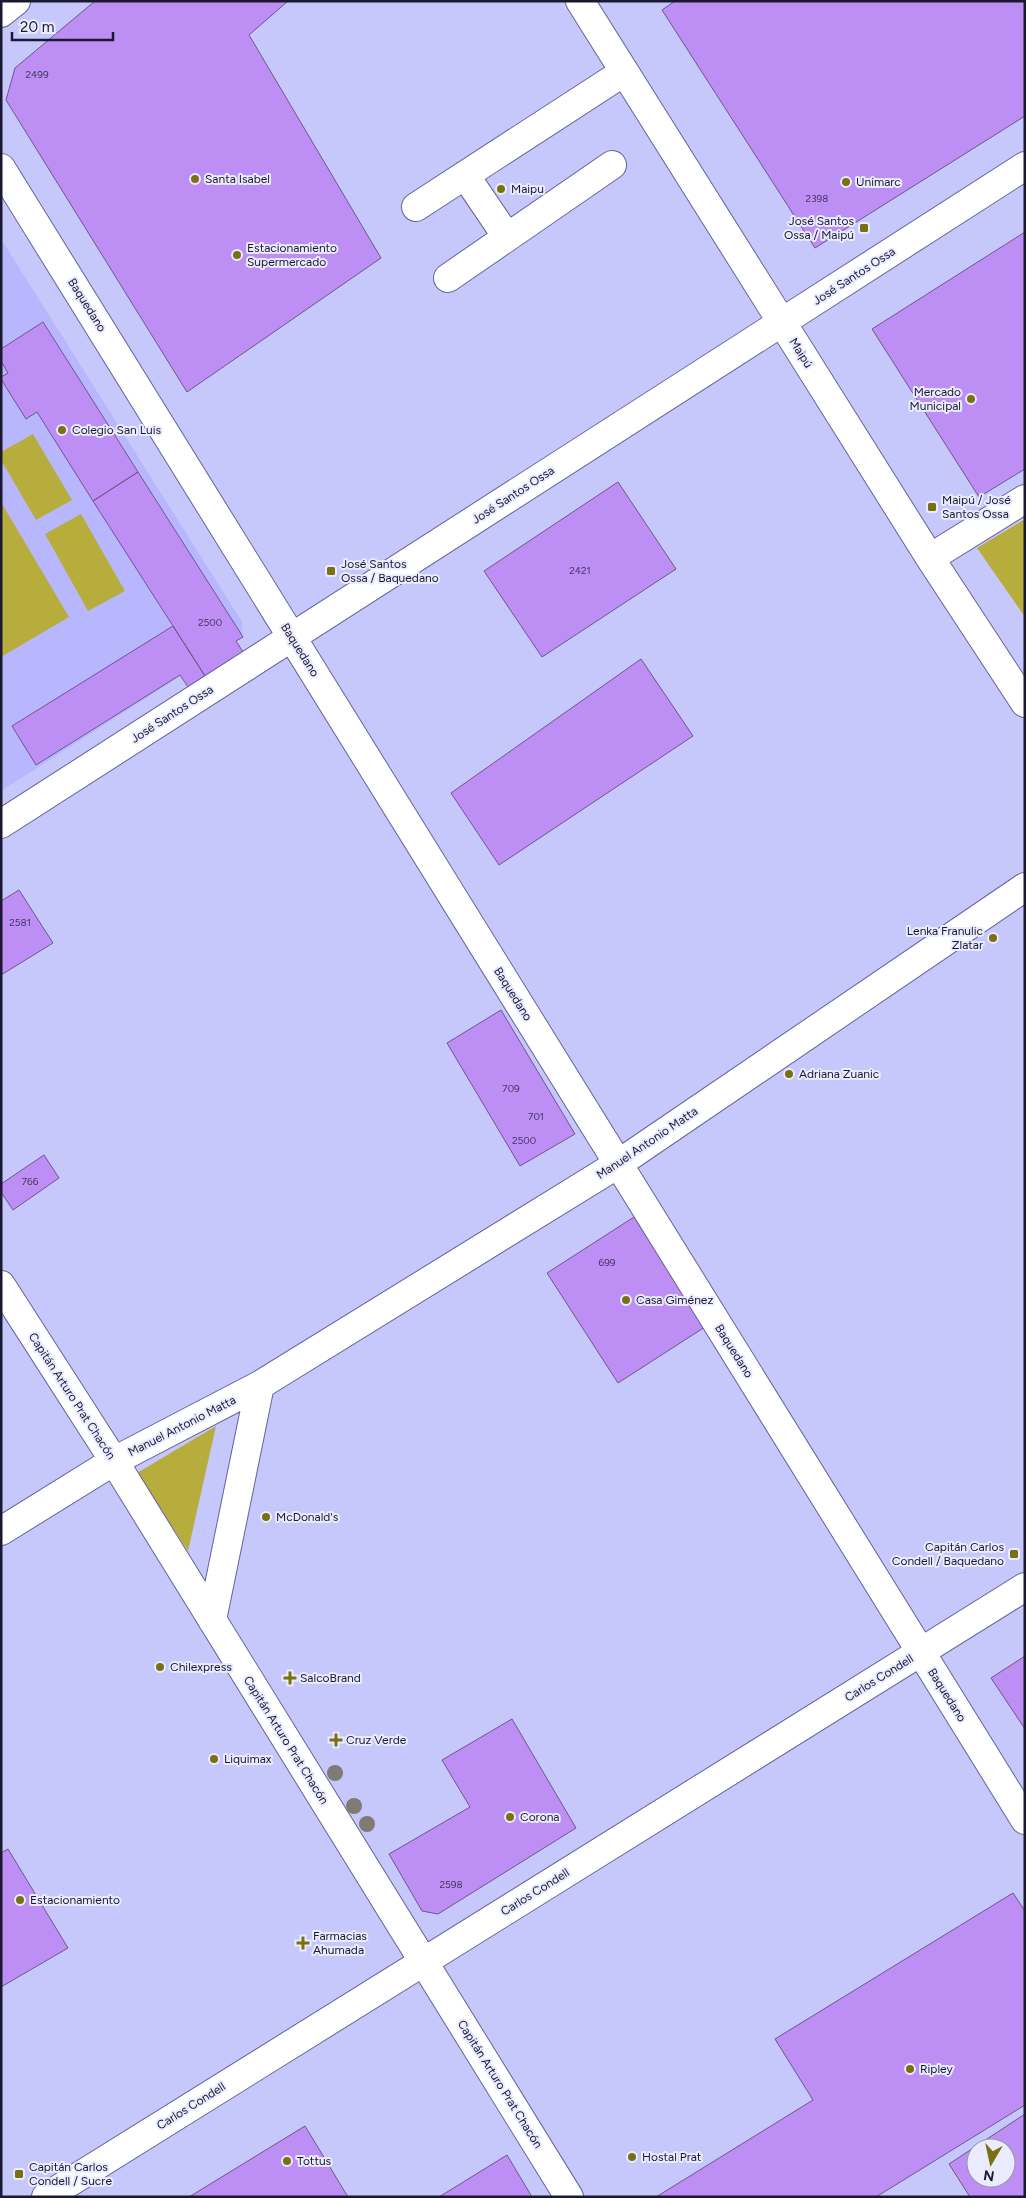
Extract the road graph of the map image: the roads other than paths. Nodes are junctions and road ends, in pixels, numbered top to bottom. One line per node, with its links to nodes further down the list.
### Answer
1 (16, 1): 3 (street)
2 (580, 1): 4 (street, Maipú)
3 (1, 13)
4 (624, 72): 8 (street); 12 (street, Maipú)
5 (612, 166): 10 (street)
6 (1025, 166): 12 (street, José Santos Ossa)
7 (1, 168): 15 (street, Baquedano)
8 (465, 175): 9 (street); 10 (street)
9 (416, 207)
10 (507, 236): 11 (street)
11 (448, 278)
12 (782, 323): 14 (street, Maipú); 15 (street, José Santos Ossa)
13 (1025, 499): 14 (street)
14 (930, 558): 16 (street, Maipú)
15 (292, 637): 17 (street, José Santos Ossa); 19 (street, Baquedano)
16 (1025, 703)
17 (1, 824)
18 (1025, 887): 19 (street, Manuel Antonio Matta)
19 (618, 1164): 21 (street, Manuel Antonio Matta); 26 (street, Baquedano)
20 (1, 1284): 22 (street, Capitán Arturo Prat Chacón)
21 (260, 1385): 22 (street, Manuel Antonio Matta); 25 (street, Manuel Antonio Matta)
22 (114, 1461): 23 (street, Manuel Antonio Matta); 25 (street, Capitán Arturo Prat Chacón)
23 (1, 1531)
24 (1025, 1587): 26 (street, Carlos Condell)
25 (212, 1620): 28 (street, Capitán Arturo Prat Chacón)
26 (920, 1652): 27 (street, Baquedano); 28 (street, Carlos Condell)
27 (1025, 1820)
28 (423, 1961): 29 (street, Carlos Condell); 30 (street, Capitán Arturo Prat Chacón)
29 (46, 2197)
30 (569, 2197)

